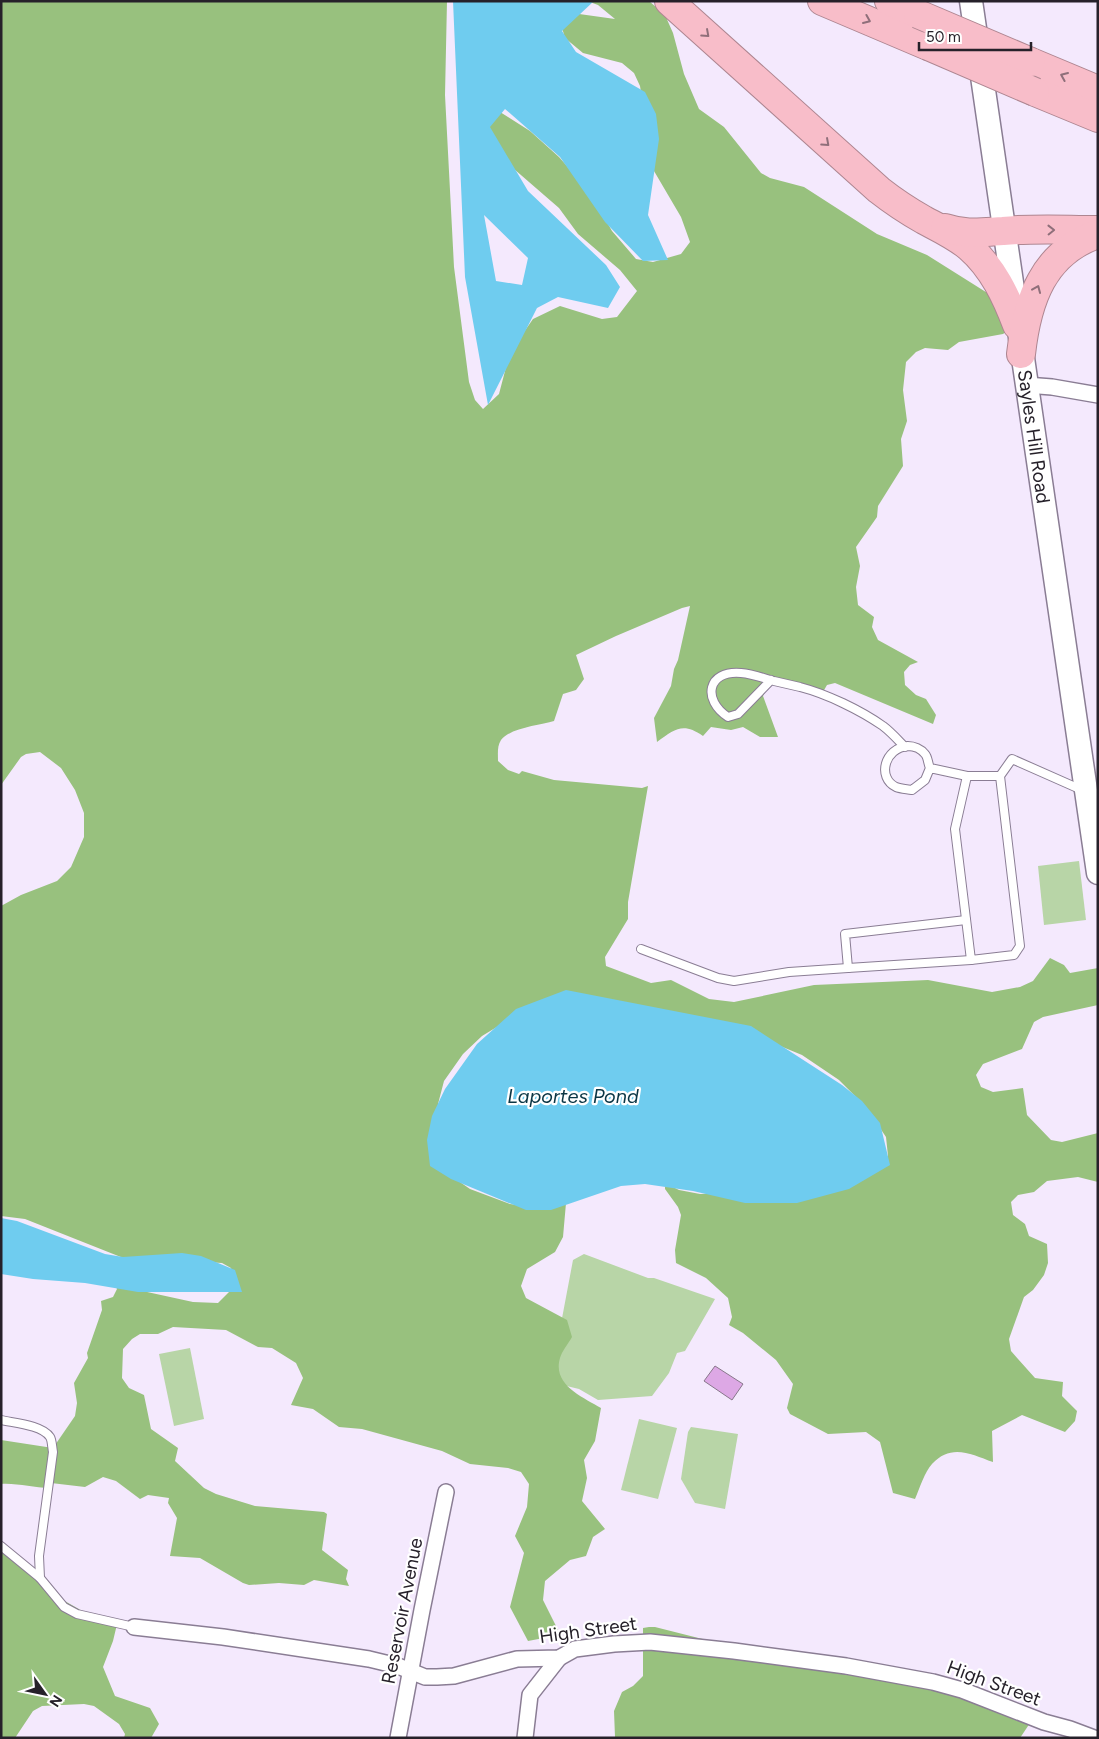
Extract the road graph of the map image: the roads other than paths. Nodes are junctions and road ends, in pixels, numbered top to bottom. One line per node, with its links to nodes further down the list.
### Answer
1 (669, 1): 7 (highway, one-way to 7)
2 (822, 1): 6 (highway, one-way to 6, bridge)
3 (889, 1): 5 (highway, one-way to 3, bridge)
4 (971, 1): 8 (main road, Sayles Hill Road)
5 (1098, 90)
6 (1098, 118)
7 (924, 220): 8 (highway); 11 (highway)
8 (1004, 230): 9 (highway, one-way to 9); 11 (main road, Sayles Hill Road)
9 (1098, 230)
10 (1098, 234): 12 (highway, one-way to 10)
11 (1017, 325): 12 (main road, Sayles Hill Road)
12 (1021, 354): 13 (main road, Sayles Hill Road)
13 (1026, 385): 14 (street); 20 (main road, Sayles Hill Road)
14 (1098, 395)
15 (771, 680): 15 (lane); 16 (lane)
16 (905, 747): 17 (lane); 17 (lane)
17 (930, 768): 18 (lane)
18 (967, 776): 19 (lane); 22 (lane)
19 (1000, 776): 20 (lane); 24 (lane)
20 (1086, 792): 21 (main road, Sayles Hill Road)
21 (1098, 873)
22 (966, 920): 24 (lane); 25 (lane)
23 (641, 949): 25 (lane)
24 (971, 960): 25 (lane)
25 (848, 968)
26 (1, 1420): 29 (lane)
27 (446, 1492): 32 (street, Reservoir Avenue)
28 (1, 1546): 29 (lane)
29 (40, 1578): 30 (lane)
30 (134, 1627): 32 (street, High Street)
31 (558, 1658): 32 (street, High Street); 33 (street, High Street); 35 (street)
32 (411, 1672): 34 (street, Reservoir Avenue)
33 (1044, 1722): 36 (street, High Street); 37 (street, High Street)
34 (398, 1738)
35 (525, 1738)
36 (1058, 1738)
37 (1094, 1738)

